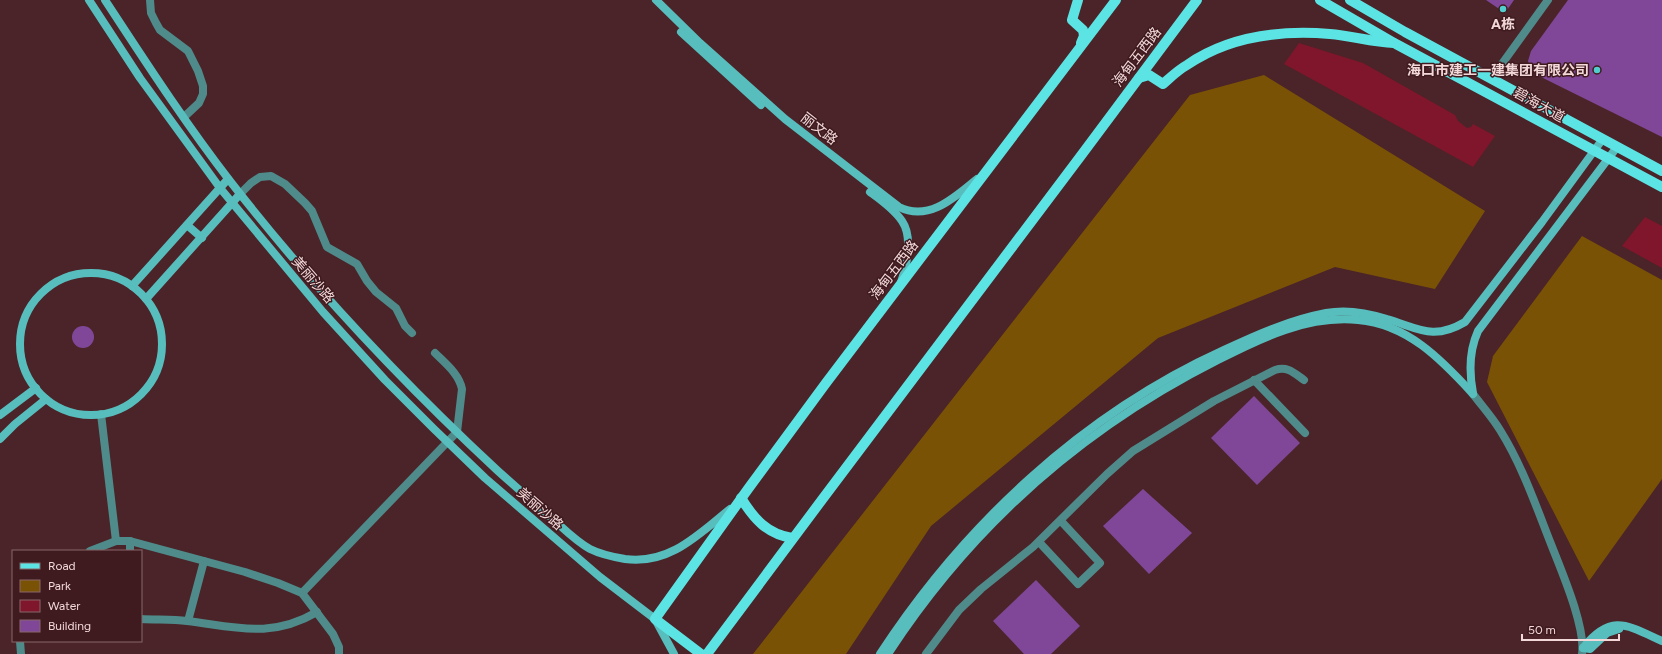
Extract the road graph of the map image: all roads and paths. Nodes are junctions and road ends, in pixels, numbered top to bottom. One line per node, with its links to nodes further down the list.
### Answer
1 (89, 0): 25 (street, 美丽沙路)
2 (105, 0): 16 (street, 美丽沙路)
3 (150, 0): 16 (street)
4 (649, 0): 31 (street, 丽文路)
5 (656, 0): 22 (street, 丽文路)
6 (1078, 0): 13 (main road)
7 (1116, 0): 13 (main road, 海甸五西路)
8 (1197, 0): 14 (main road, 海甸五西路)
9 (1320, 0): 12 (main road, 碧海大道)
10 (1350, 0): 15 (main road, 碧海大道)
11 (1548, 0): 15 (street)
12 (1395, 43): 14 (main road); 19 (main road, 碧海大道)
13 (1079, 47): 22 (main road, 海甸五西路)
14 (1139, 78): 48 (main road, 海甸五西路)
15 (1491, 79): 17 (main road, 碧海大道)
16 (184, 117): 23 (street, 美丽沙路)
17 (1602, 140): 18 (main road, 碧海大道); 19 (street)
18 (1617, 147): 20 (street); 21 (main road, 碧海大道)
19 (1594, 151): 20 (main road, 碧海大道); 69 (street)
20 (1608, 159): 24 (main road, 碧海大道); 38 (street)
21 (1662, 171)
22 (984, 174): 31 (main road, 海甸五西路)
23 (228, 179): 25 (street); 26 (street, 美丽沙路)
24 (1662, 187)
25 (220, 188): 27 (street, 美丽沙路); 28 (street)
26 (240, 194): 27 (street); 33 (street); 42 (street, 美丽沙路)
27 (232, 204): 29 (street); 45 (street, 美丽沙路)
28 (188, 225): 29 (street); 30 (street)
29 (202, 238): 32 (street)
30 (132, 286): 32 (street); 37 (street)
31 (899, 287): 46 (main road, 海甸五西路)
32 (146, 299): 40 (street)
33 (412, 333)
34 (435, 353): 42 (street)
35 (1254, 380): 36 (street); 43 (street); 47 (street)
36 (1304, 380)
37 (36, 388): 39 (street); 41 (street)
38 (1473, 394): 63 (street); 70 (street)
39 (46, 398): 40 (street); 44 (street)
40 (101, 414): 49 (street)
41 (0, 415)
42 (457, 432): 45 (street); 46 (street, 美丽沙路)
43 (1305, 433)
44 (0, 439)
45 (448, 442): 55 (street); 58 (street, 美丽沙路)
46 (740, 501): 48 (main road); 58 (main road, 海甸五西路)
47 (1061, 521): 51 (street); 51 (street)
48 (792, 538): 68 (main road, 海甸五西路)
49 (116, 541): 50 (street); 52 (street)
50 (130, 541): 53 (street); 54 (street)
51 (1039, 542): 71 (street)
52 (93, 550)
53 (130, 550)
54 (204, 561): 55 (street); 59 (street)
55 (302, 594): 56 (street)
56 (317, 612): 59 (street); 65 (street)
57 (142, 619): 59 (street)
58 (655, 619): 66 (street); 67 (main road)
59 (188, 621)
60 (1662, 641): 63 (street)
61 (20, 642): 64 (street)
62 (1662, 647): 63 (street)
63 (1583, 651)
64 (21, 654)
65 (339, 654)
66 (674, 654)
67 (701, 654)
68 (707, 654)
69 (880, 654)
70 (888, 654)
71 (926, 654)

